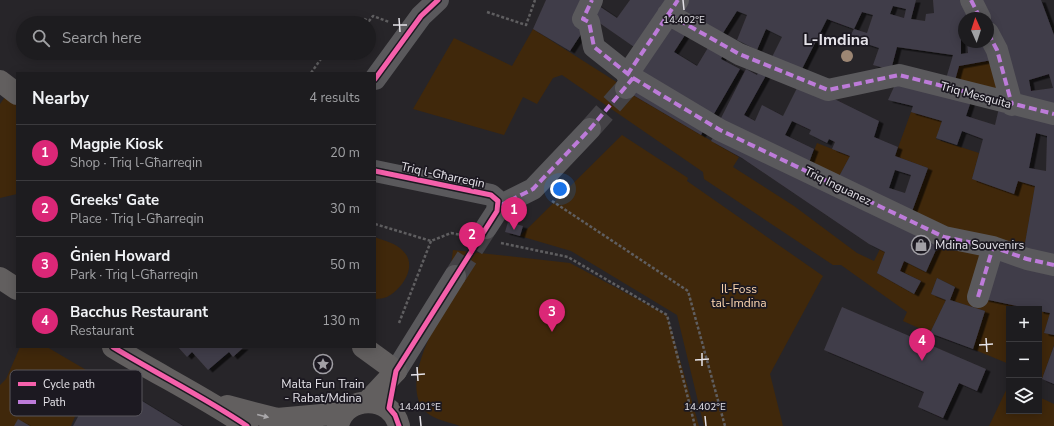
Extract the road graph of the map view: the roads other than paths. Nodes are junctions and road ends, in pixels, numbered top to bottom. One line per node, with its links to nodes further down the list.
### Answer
1 (438, 0): 7 (street)
2 (971, 0): 5 (street)
3 (673, 7): 8 (street); 11 (street, Triq Mesquita)
4 (588, 10): 8 (street, Triq Inguanez)
5 (977, 12)
6 (994, 44): 11 (street)
7 (376, 78)
8 (628, 80): 17 (street, Triq Inguanez)
9 (0, 81): 10 (main road)
10 (16, 93)
11 (1012, 105): 12 (street, Triq Mesquita)
12 (1054, 114)
13 (590, 129): 15 (street)
14 (376, 171): 15 (street, Triq l-Għarreqin)
15 (498, 206): 16 (street)
16 (486, 236)
17 (993, 247): 18 (street, Triq Inguanez); 22 (street)
18 (1054, 265)
19 (455, 276): 25 (street)
20 (0, 278): 21 (main road)
21 (16, 287)
22 (978, 297)
23 (115, 348): 27 (main road)
24 (364, 348): 25 (main road)
25 (396, 371): 26 (main road); 29 (main road)
26 (367, 402): 28 (main road); 29 (main road)
27 (212, 403): 28 (main road, one-way to 28); 30 (main road)
28 (341, 419)
29 (399, 419)
30 (246, 426)

